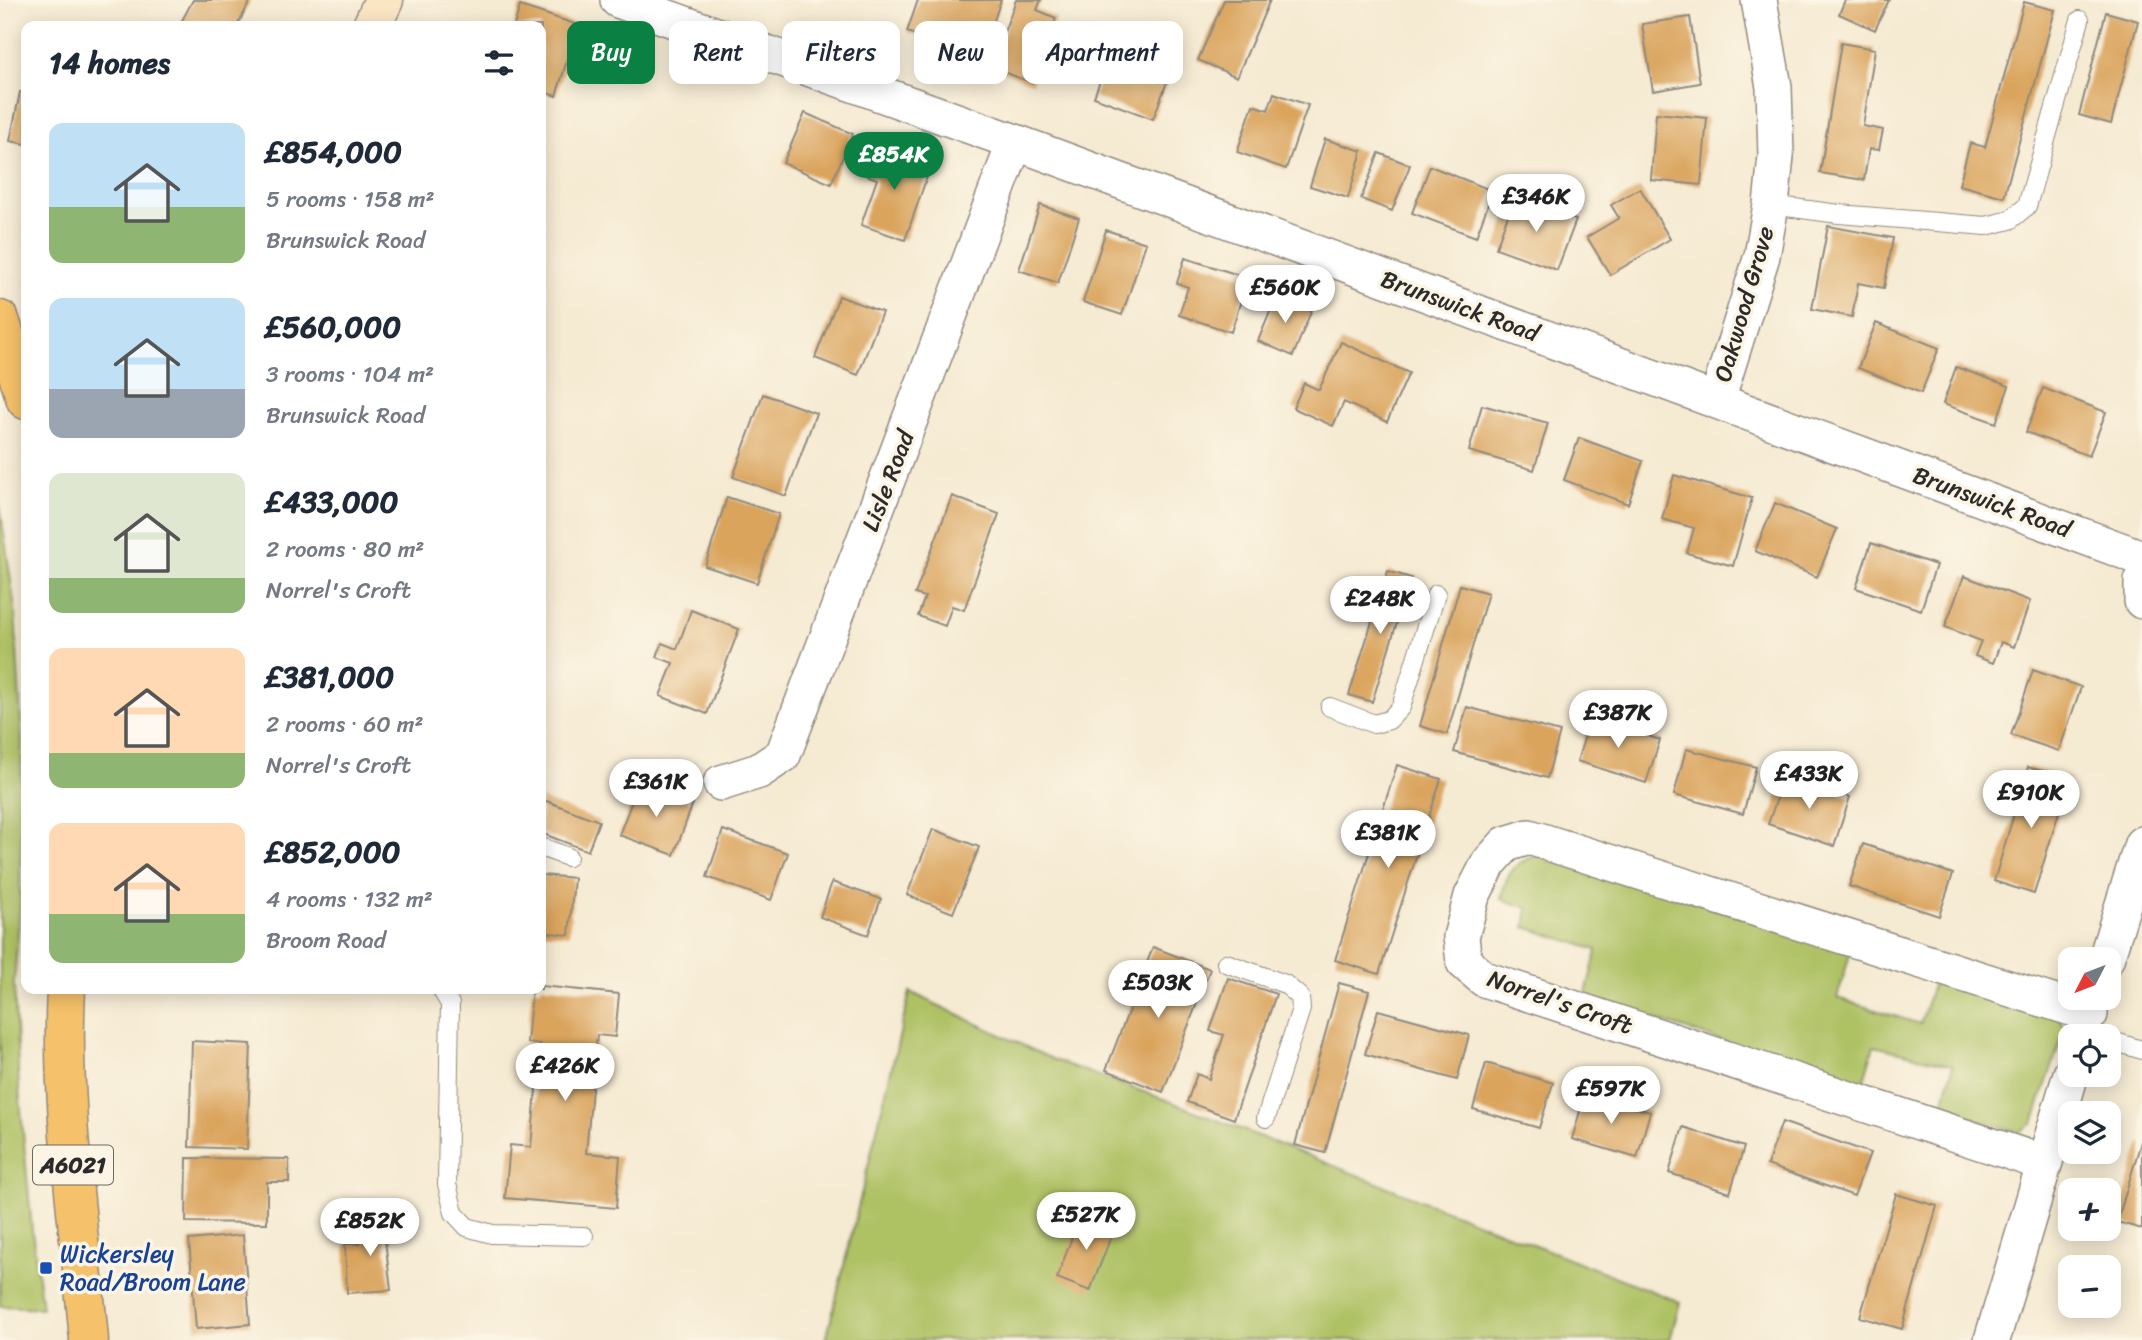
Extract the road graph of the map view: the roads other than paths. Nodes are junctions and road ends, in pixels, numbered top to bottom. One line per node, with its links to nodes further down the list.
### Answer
1 (384, 0): 5 (main road)
2 (618, 0): 6 (street, Brunswick Road)
3 (1759, 0): 7 (street, Oakwood Grove)
4 (2080, 20): 7 (lane)
5 (374, 21)
6 (1015, 142): 10 (street, Brunswick Road); 16 (street, Lisle Road)
7 (1771, 205): 10 (street, Oakwood Grove)
8 (0, 320): 9 (main road)
9 (21, 385)
10 (1717, 400): 11 (street, Brunswick Road)
11 (2142, 558)
12 (2142, 581): 14 (street)
13 (1436, 594): 15 (lane)
14 (2142, 601)
15 (1330, 707)
16 (721, 783)
17 (2142, 844): 20 (street)
18 (546, 849): 19 (lane)
19 (568, 857)
20 (2110, 947)
21 (1226, 963): 28 (lane)
22 (66, 994): 31 (main road, A6021)
23 (444, 994): 30 (lane)
24 (2087, 1024): 29 (street, Norrel's Croft)
25 (2121, 1040): 26 (lane)
26 (2142, 1050)
27 (2067, 1087): 29 (street)
28 (1266, 1118)
29 (2044, 1163): 32 (street)
30 (584, 1236)
31 (89, 1340)
32 (1992, 1340)

